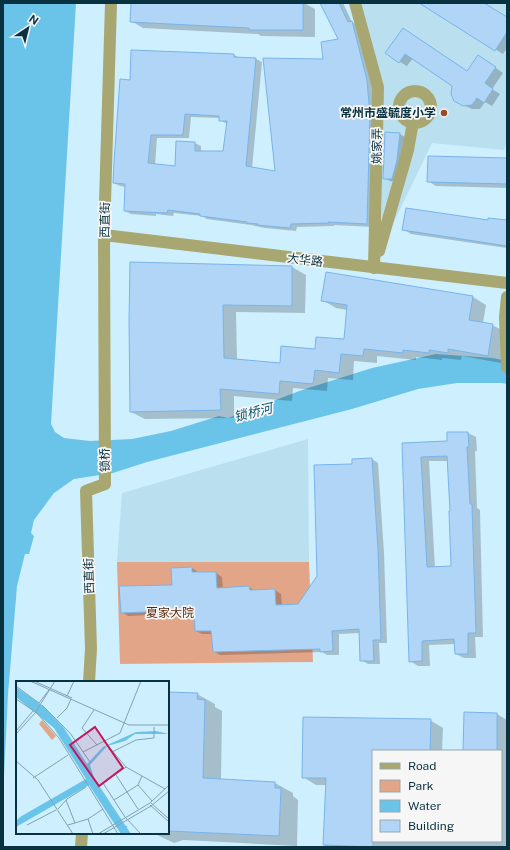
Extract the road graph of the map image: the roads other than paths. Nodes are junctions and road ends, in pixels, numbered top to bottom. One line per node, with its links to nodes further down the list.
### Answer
1 (111, 3): 4 (street, 西直街)
2 (355, 3): 5 (street, 姚家弄)
3 (413, 122): 5 (street)
4 (104, 235): 5 (street, 大华路); 9 (street, 西直街)
5 (374, 268): 6 (street, 大华路)
6 (507, 283)
7 (507, 297): 8 (street)
8 (507, 367)
9 (104, 437): 10 (street, 锁桥)
10 (105, 484): 11 (street, 西直街)
11 (89, 681)
12 (82, 834): 13 (street)
13 (81, 847)

